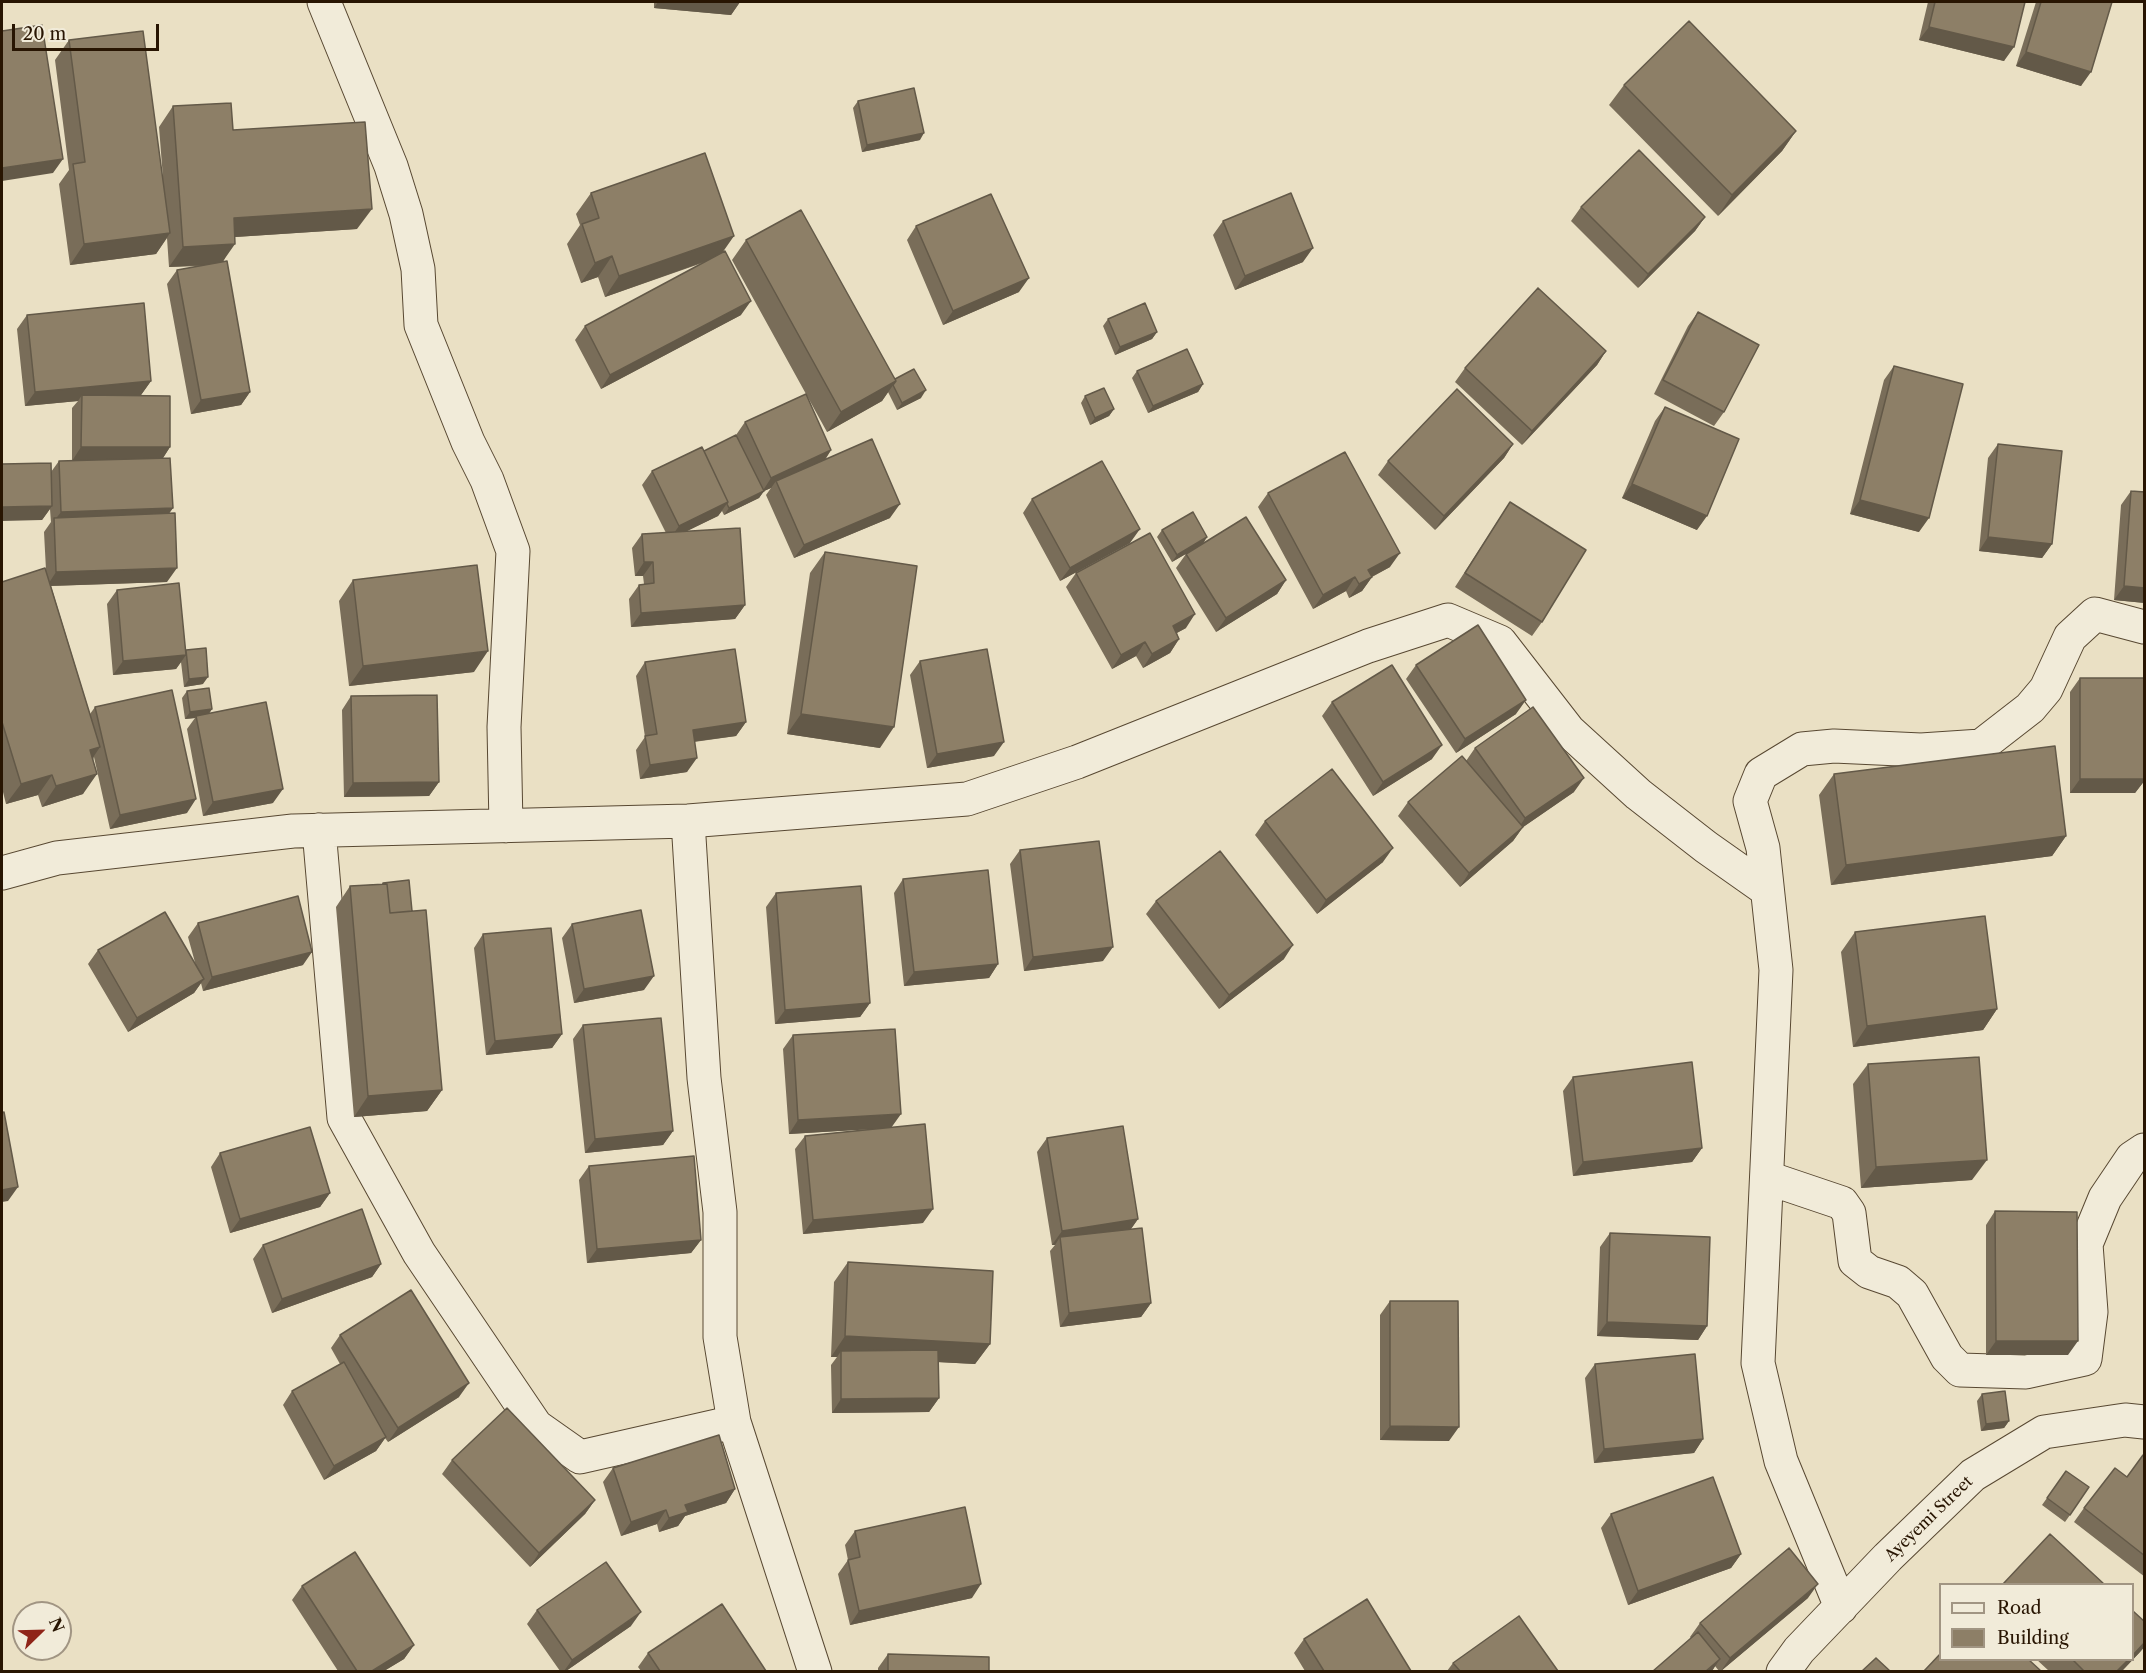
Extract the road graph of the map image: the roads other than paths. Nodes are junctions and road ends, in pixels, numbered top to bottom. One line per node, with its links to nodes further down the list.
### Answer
1 (324, 2): 4 (street)
2 (2145, 627): 7 (street)
3 (688, 821): 4 (street); 7 (street); 10 (street)
4 (506, 826): 5 (street)
5 (319, 830): 6 (street); 10 (street)
6 (2, 873)
7 (1767, 890): 9 (street)
8 (2145, 1150): 9 (street)
9 (1768, 1178): 12 (street)
10 (734, 1422): 13 (street)
11 (2145, 1422): 12 (street, Ayeyemi Street)
12 (1841, 1607): 14 (street, Ayeyemi Street)
13 (815, 1671)
14 (1783, 1671)

